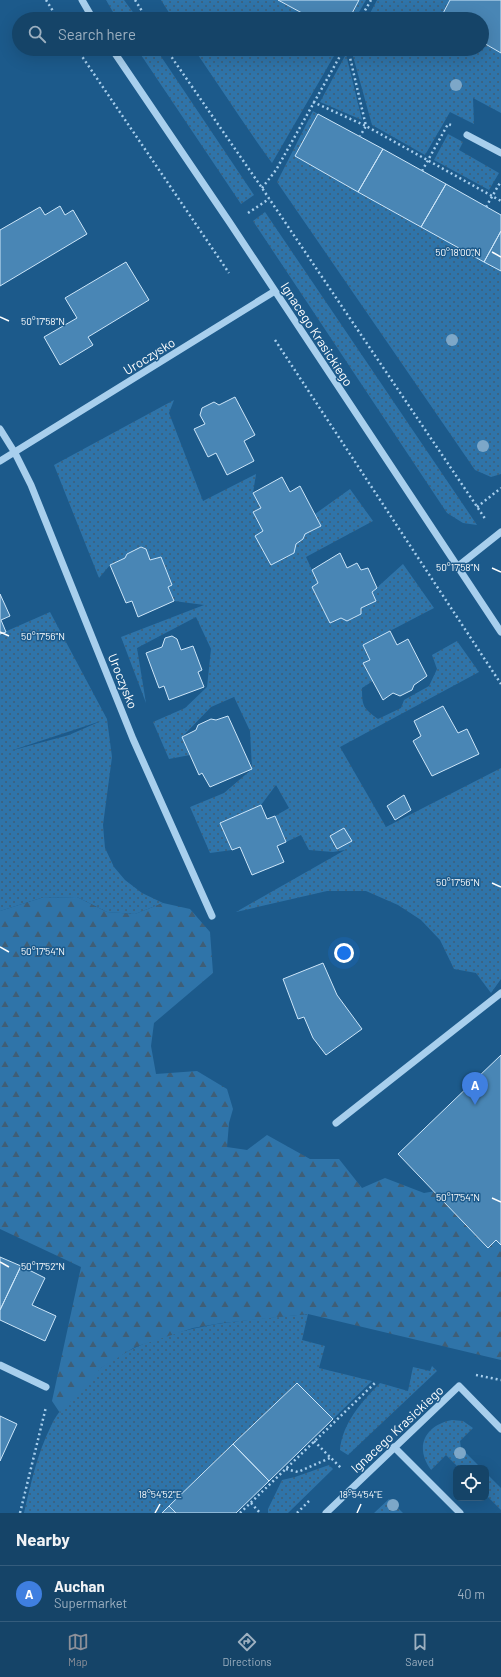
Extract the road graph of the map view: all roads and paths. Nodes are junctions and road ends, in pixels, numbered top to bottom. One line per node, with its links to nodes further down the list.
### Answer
1 (46, 0): 5 (path)
2 (82, 0): 6 (street)
3 (135, 0): 7 (path)
4 (370, 0): 8 (path)
5 (54, 12)
6 (89, 12)
7 (143, 12)
8 (364, 12)
9 (82, 56): 28 (path)
10 (117, 56): 29 (street, Ignacego Krasickiego)
11 (171, 56): 22 (path)
12 (340, 56): 14 (path)
13 (350, 56): 15 (path)
14 (313, 102): 15 (path); 22 (path)
15 (366, 126): 17 (path); 19 (path)
16 (467, 135): 18 (street); 19 (path)
17 (360, 136)
18 (501, 153)
19 (428, 161): 20 (path); 23 (path)
20 (422, 171)
21 (501, 181): 23 (path)
22 (262, 188): 24 (path)
23 (492, 196): 25 (path); 26 (path)
24 (269, 199): 27 (path); 35 (path)
25 (501, 201)
26 (486, 207)
27 (248, 213)
28 (229, 273)
29 (275, 292): 32 (street, Uroczysko); 37 (street, Ignacego Krasickiego)
30 (275, 340): 39 (path)
31 (0, 429): 32 (street, Uroczysko)
32 (15, 453): 33 (street, Uroczysko); 40 (street, Uroczysko)
33 (0, 461)
34 (501, 488): 35 (path)
35 (477, 507): 36 (path)
36 (499, 534): 37 (street)
37 (456, 567): 38 (street, Ignacego Krasickiego)
38 (501, 632)
39 (501, 684)
40 (212, 916)
41 (501, 993): 42 (street)
42 (336, 1123)
43 (0, 1365): 45 (street)
44 (376, 1382): 47 (path)
45 (46, 1387): 53 (path)
46 (501, 1429): 48 (street, Ignacego Krasickiego)
47 (314, 1441): 49 (path); 50 (path)
48 (394, 1447): 56 (street, Ignacego Krasickiego); 57 (street)
49 (330, 1458): 50 (path); 51 (path)
50 (285, 1469): 52 (path)
51 (342, 1469)
52 (251, 1503): 54 (path); 55 (path)
53 (20, 1513)
54 (240, 1513)
55 (260, 1513)
56 (326, 1513)
57 (460, 1513)

